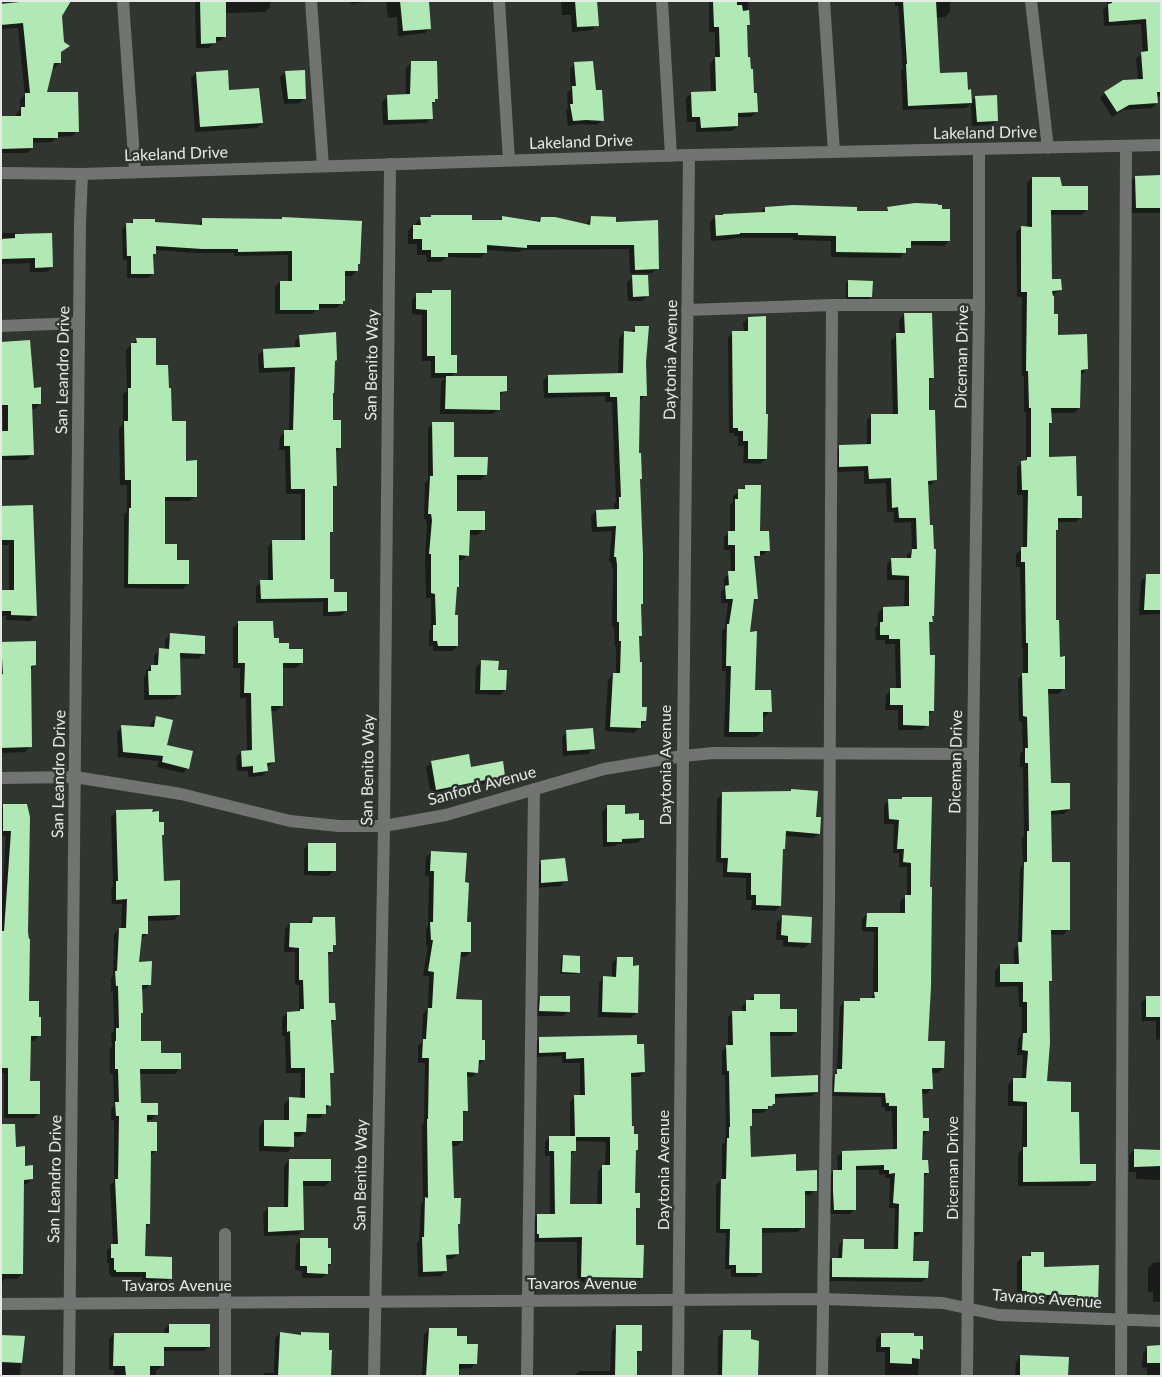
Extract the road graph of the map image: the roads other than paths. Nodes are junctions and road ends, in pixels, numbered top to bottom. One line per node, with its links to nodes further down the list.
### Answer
1 (123, 1): 17 (street)
2 (311, 1): 16 (street)
3 (499, 1): 14 (street)
4 (662, 1): 13 (street)
5 (824, 1): 11 (street)
6 (1031, 1): 9 (street)
7 (1161, 145): 8 (street, Lakeland Drive)
8 (1126, 146): 9 (street, Lakeland Drive); 41 (street)
9 (1048, 148): 10 (street, Lakeland Drive)
10 (979, 150): 11 (street, Lakeland Drive); 21 (street, Diceman Drive)
11 (834, 152): 12 (street, Lakeland Drive)
12 (689, 155): 13 (street, Lakeland Drive); 22 (street, Daytonia Avenue)
13 (671, 156): 14 (street, Lakeland Drive)
14 (509, 160): 15 (street, Lakeland Drive)
15 (390, 164): 16 (street, Lakeland Drive); 31 (street, San Benito Way)
16 (322, 166): 17 (street, Lakeland Drive)
17 (135, 171): 19 (street, Lakeland Drive)
18 (1, 173): 19 (street, Lakeland Drive)
19 (82, 174): 23 (street, San Leandro Drive)
20 (832, 305): 21 (street); 22 (street); 25 (street)
21 (979, 305): 26 (street, Diceman Drive)
22 (688, 310): 27 (street, Daytonia Avenue)
23 (80, 323): 24 (street); 28 (street, San Leandro Drive)
24 (1, 326)
25 (829, 754): 26 (street, Sanford Avenue); 27 (street, Sanford Avenue); 33 (street)
26 (972, 754): 40 (street, Diceman Drive)
27 (683, 756): 30 (street, Sanford Avenue); 36 (street, Daytonia Avenue)
28 (75, 777): 29 (street, Sanford Avenue); 31 (street, Sanford Avenue); 38 (street, San Leandro Drive)
29 (1, 778)
30 (534, 789): 31 (street, Sanford Avenue); 34 (street)
31 (384, 826): 35 (street, San Benito Way)
32 (225, 1234): 37 (street)
33 (823, 1299): 36 (street, Tavaros Avenue); 40 (street, Tavaros Avenue); 48 (street)
34 (528, 1300): 35 (street, Tavaros Avenue); 36 (street, Tavaros Avenue); 46 (street)
35 (375, 1301): 37 (street, Tavaros Avenue); 45 (street, San Benito Way)
36 (679, 1301): 47 (street, Daytonia Avenue)
37 (226, 1302): 38 (street, Tavaros Avenue); 44 (street)
38 (70, 1303): 39 (street, Tavaros Avenue); 43 (street, San Leandro Drive)
39 (1, 1304)
40 (968, 1308): 41 (street, Tavaros Avenue); 49 (street, Diceman Drive)
41 (1122, 1320): 42 (street, Tavaros Avenue); 50 (street)
42 (1161, 1321)
43 (69, 1376)
44 (225, 1376)
45 (374, 1376)
46 (527, 1376)
47 (678, 1376)
48 (822, 1376)
49 (967, 1376)
50 (1121, 1376)

